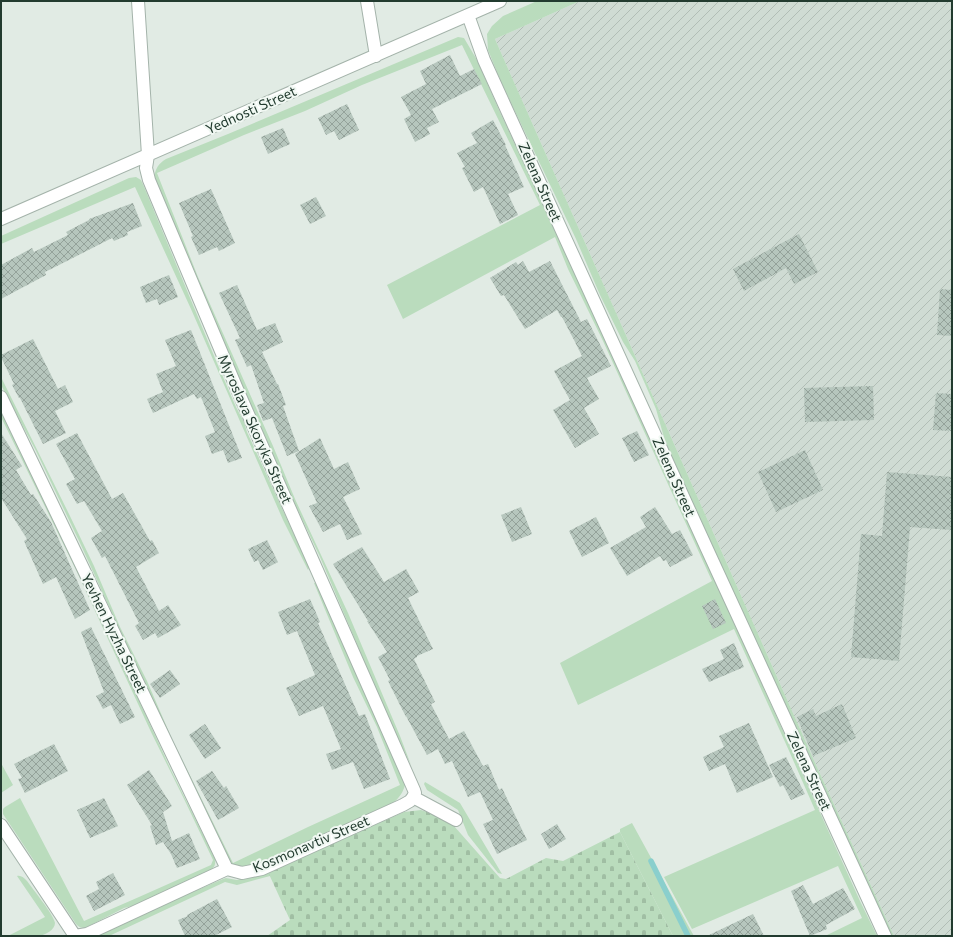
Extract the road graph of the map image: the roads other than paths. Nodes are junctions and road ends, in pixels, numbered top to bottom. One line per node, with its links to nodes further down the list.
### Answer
1 (138, 1): 6 (street, Myroslava Skoryka Street)
2 (367, 1): 5 (street)
3 (500, 1): 4 (street, Yednosti Street)
4 (468, 15): 5 (street, Yednosti Street); 14 (street, Zelena Street)
5 (376, 56): 6 (street, Yednosti Street)
6 (148, 155): 7 (street, Yednosti Street); 9 (street, Myroslava Skoryka Street)
7 (1, 219)
8 (1, 397): 12 (street, Yevhen Hyzha Street)
9 (414, 797): 10 (street); 12 (street, Kosmonavtiv Street)
10 (456, 820)
11 (1, 825): 13 (street)
12 (227, 869): 13 (street)
13 (75, 936)
14 (885, 936)

